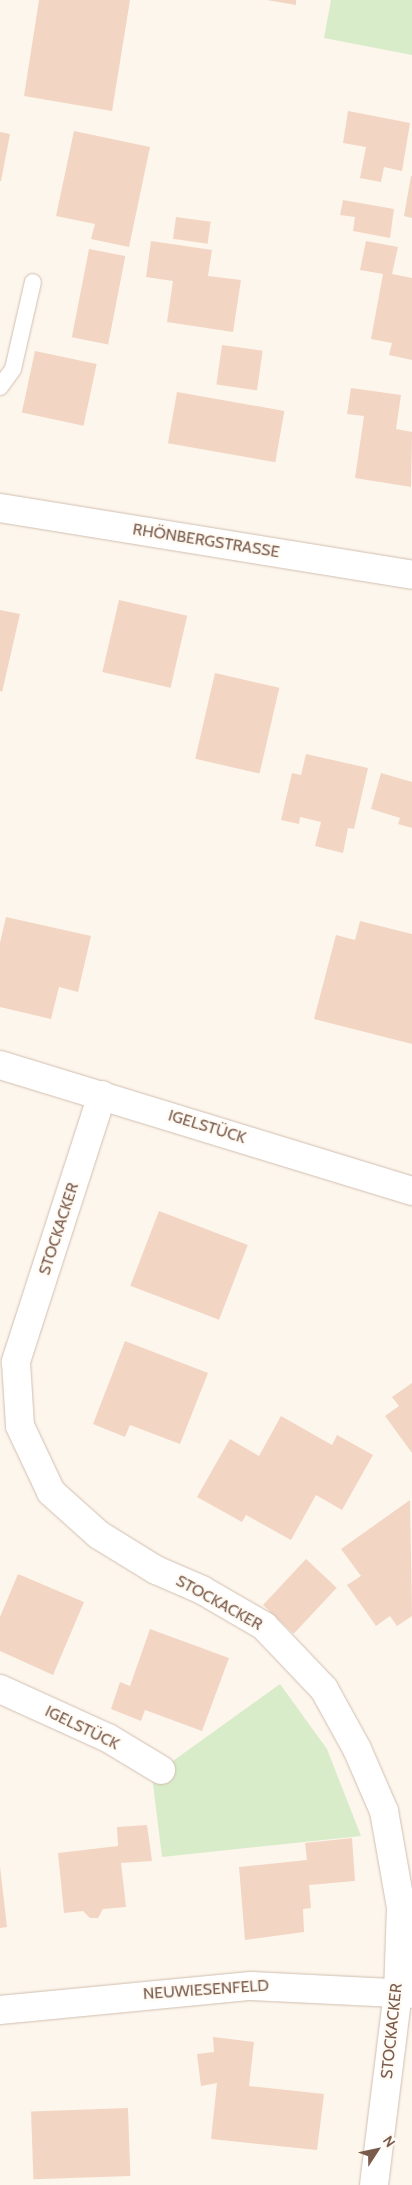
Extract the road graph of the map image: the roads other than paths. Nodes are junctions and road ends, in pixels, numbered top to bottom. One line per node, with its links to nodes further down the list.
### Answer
1 (33, 282): 2 (lane)
2 (0, 387)
3 (0, 508): 4 (street, RHÖNBERGSTRASSE)
4 (412, 575)
5 (0, 1065): 6 (street, IGELSTÜCK)
6 (102, 1095): 7 (street, IGELSTÜCK); 10 (street, STOCKACKER)
7 (412, 1192)
8 (0, 1689): 9 (street, IGELSTÜCK)
9 (161, 1770)
10 (405, 1993): 11 (street, NEUWIESENFELD); 12 (street, STOCKACKER)
11 (0, 2010)
12 (374, 2185)

